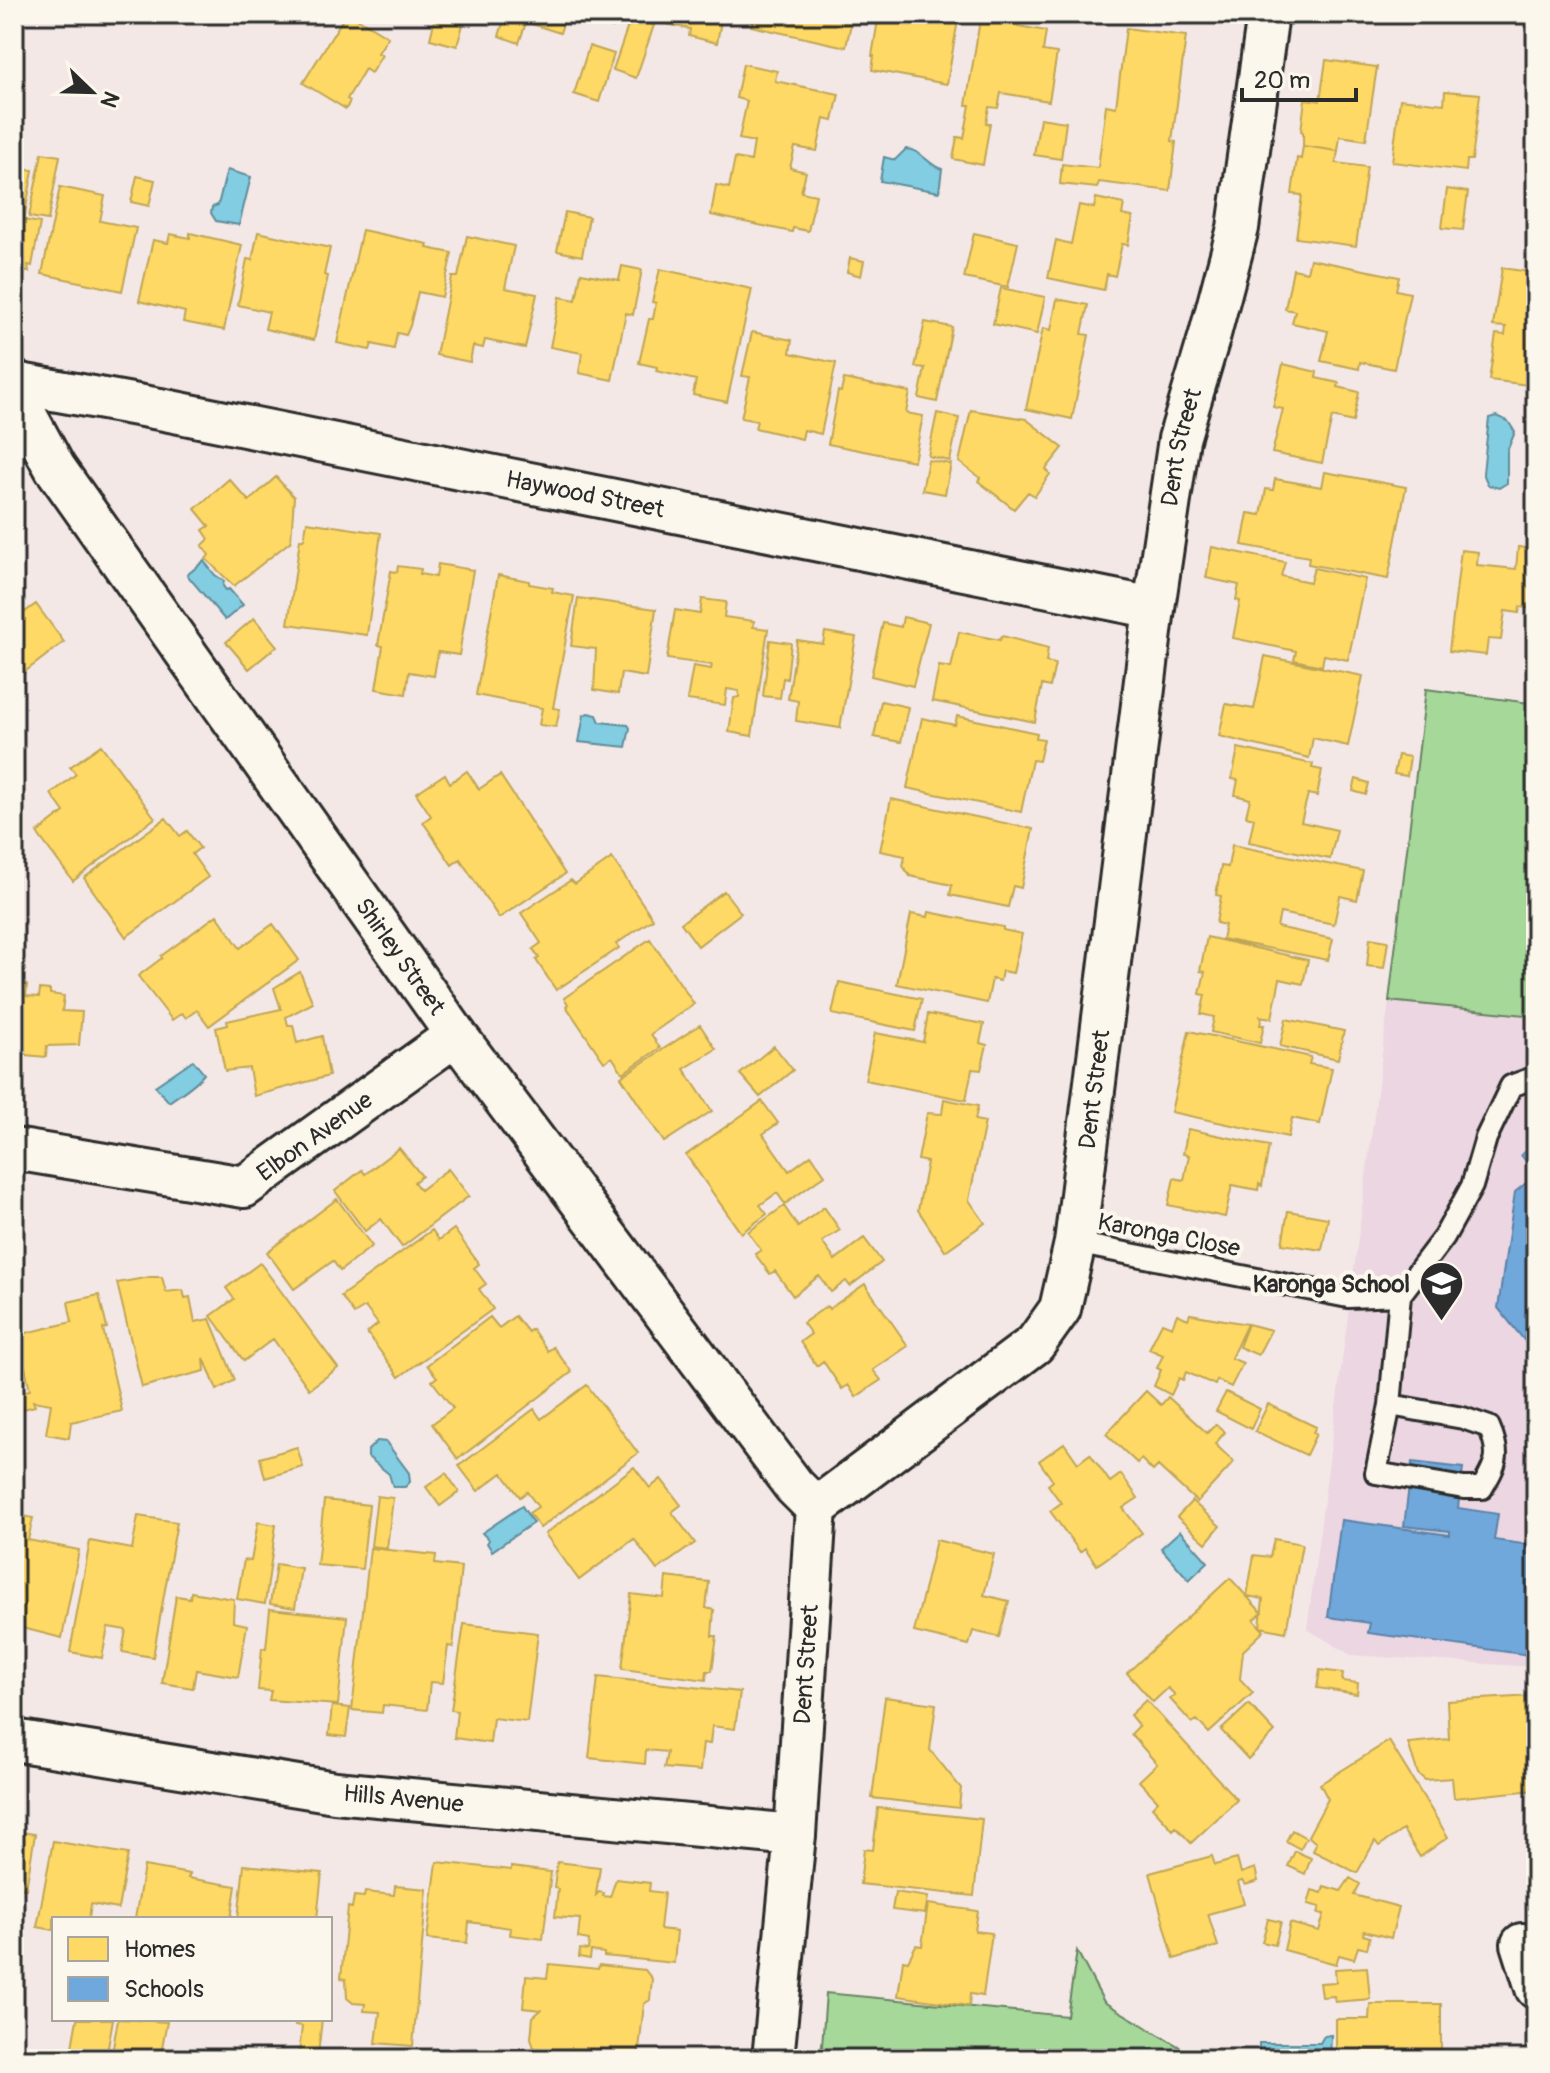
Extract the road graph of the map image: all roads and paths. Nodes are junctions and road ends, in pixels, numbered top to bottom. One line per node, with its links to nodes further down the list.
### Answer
1 (1268, 14): 3 (street, Dent Street)
2 (17, 384): 3 (street, Haywood Street); 4 (street, Shirley Street)
3 (1154, 608): 7 (street, Dent Street)
4 (456, 1035): 6 (street, Elbon Avenue); 10 (street, Shirley Street)
5 (1536, 1079): 8 (lane)
6 (14, 1149)
7 (1075, 1243): 8 (lane, Karonga Close); 10 (street, Dent Street)
8 (1400, 1295): 9 (lane)
9 (1390, 1405): 9 (lane)
10 (816, 1508): 12 (street, Dent Street)
11 (14, 1740): 12 (street, Hills Avenue)
12 (795, 1835): 15 (street, Dent Street)
13 (1522, 1944): 14 (street)
14 (1536, 1988)
15 (773, 2059)

